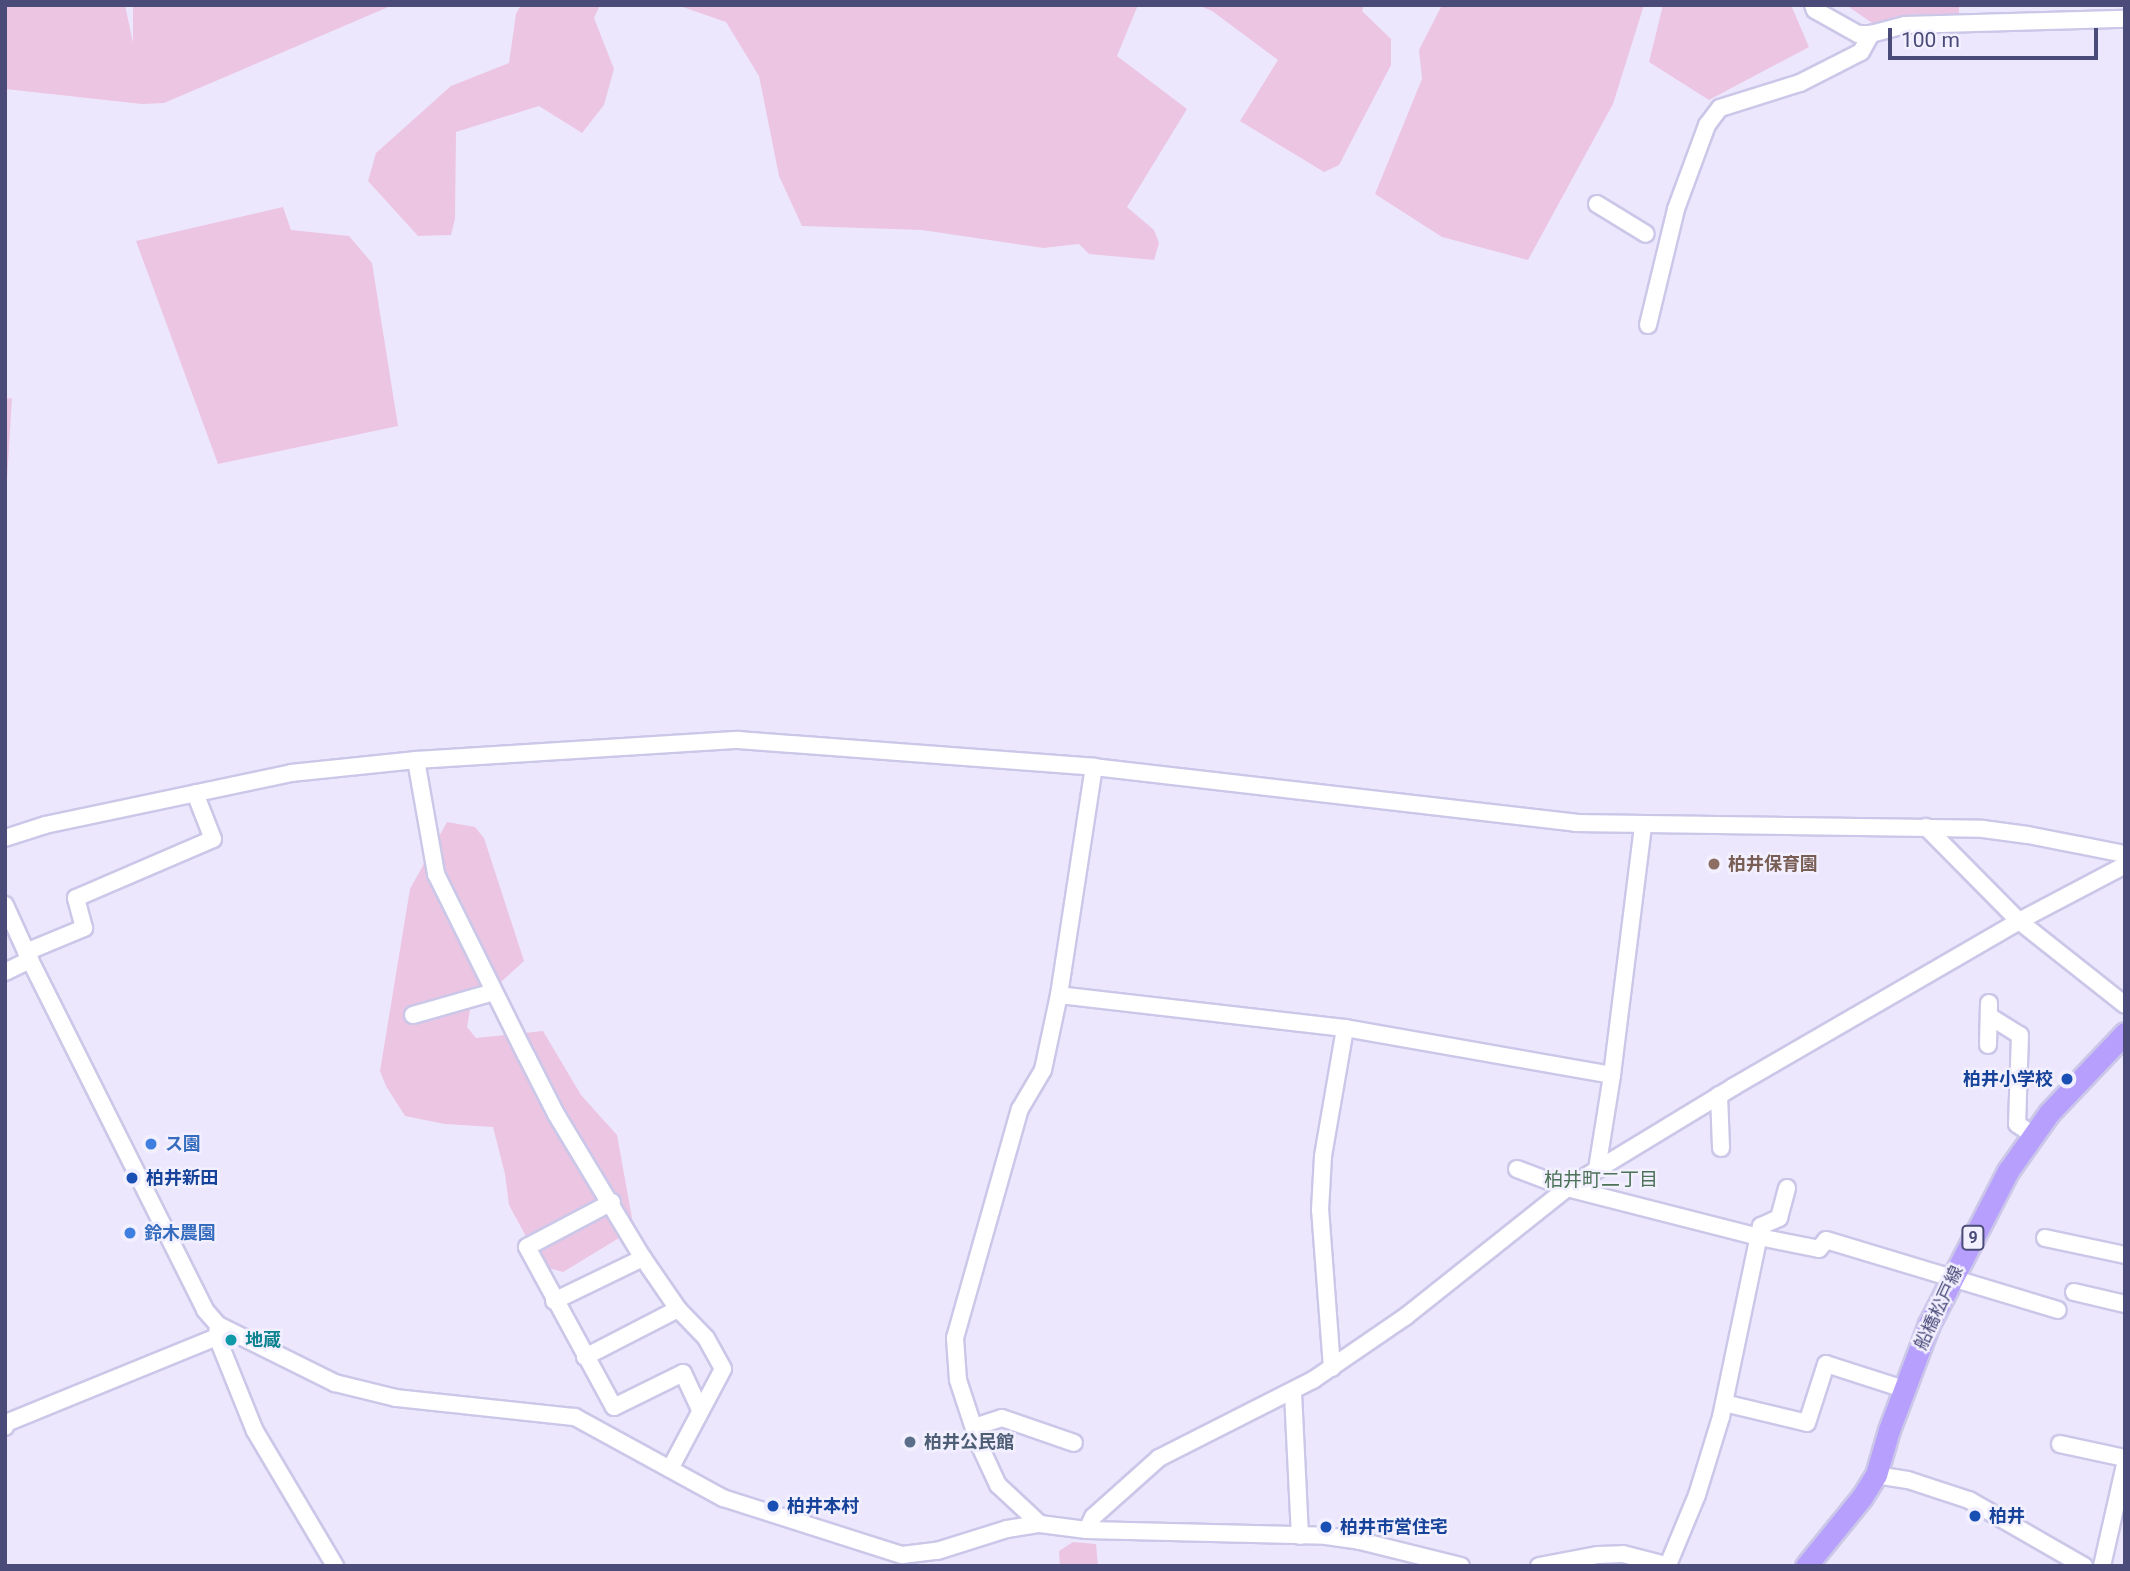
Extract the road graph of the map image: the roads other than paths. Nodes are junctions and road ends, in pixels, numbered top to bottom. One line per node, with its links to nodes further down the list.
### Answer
1 (1813, 5): 4 (street)
2 (2053, 13): 3 (street); 4 (street)
3 (2125, 19)
4 (1871, 34): 7 (street)
5 (1597, 204): 6 (street)
6 (1646, 234)
7 (1648, 325)
8 (416, 760): 9 (street); 10 (street); 20 (street)
9 (1094, 767): 11 (street); 21 (street)
10 (195, 793): 13 (street); 18 (street)
11 (1643, 825): 12 (street); 27 (street)
12 (1926, 827): 14 (street); 17 (street)
13 (5, 838)
14 (2125, 854)
15 (2125, 866): 17 (street)
16 (5, 905): 18 (street)
17 (2019, 922): 22 (street); 28 (street)
18 (28, 956): 19 (street); 46 (street)
19 (5, 972)
20 (494, 992): 23 (street); 35 (street)
21 (1059, 995): 24 (street); 54 (street)
22 (2125, 1005)
23 (413, 1016)
24 (1345, 1028): 27 (street); 48 (street)
25 (2125, 1033): 29 (main road, 船橋松戸線 / 9)
26 (1988, 1045): 29 (street)
27 (1612, 1075): 32 (street)
28 (1719, 1095): 30 (street); 32 (street)
29 (2032, 1134): 40 (main road, 船橋松戸線 / 9)
30 (1721, 1148)
31 (1517, 1169): 33 (street)
32 (1597, 1169): 33 (street)
33 (1567, 1188): 36 (street); 48 (street)
34 (1787, 1188): 36 (street)
35 (612, 1202): 39 (street); 42 (street)
36 (1759, 1237): 40 (street); 51 (street)
37 (2045, 1238): 38 (street)
38 (2125, 1255)
39 (643, 1258): 42 (street); 44 (street)
40 (1951, 1280): 45 (street); 49 (main road, 船橋松戸線 / 9)
41 (2074, 1292): 43 (street)
42 (554, 1301): 47 (street)
43 (2125, 1304)
44 (678, 1309): 47 (street); 52 (street)
45 (2058, 1310)
46 (218, 1331): 53 (street); 59 (street); 66 (street)
47 (585, 1357): 52 (street)
48 (1332, 1368): 50 (street)
49 (1904, 1389): 51 (street); 60 (main road, 船橋松戸線 / 9)
50 (1293, 1393): 62 (street); 63 (street)
51 (1724, 1403): 65 (street)
52 (701, 1409): 59 (street)
53 (5, 1427)
54 (974, 1427): 55 (street); 61 (street)
55 (1074, 1443)
56 (2060, 1444): 57 (street)
57 (2125, 1458)
58 (2125, 1465): 71 (street)
59 (670, 1469): 64 (street)
60 (1876, 1475): 69 (main road, 船橋松戸線 / 9); 70 (street)
61 (1040, 1524): 62 (street); 64 (street)
62 (1087, 1530): 63 (street)
63 (1300, 1536): 67 (street)
64 (938, 1558)
65 (1668, 1565): 68 (street)
66 (335, 1566)
67 (1461, 1566)
68 (1539, 1566)
69 (1806, 1566)
70 (2084, 1566)
71 (2102, 1566)

